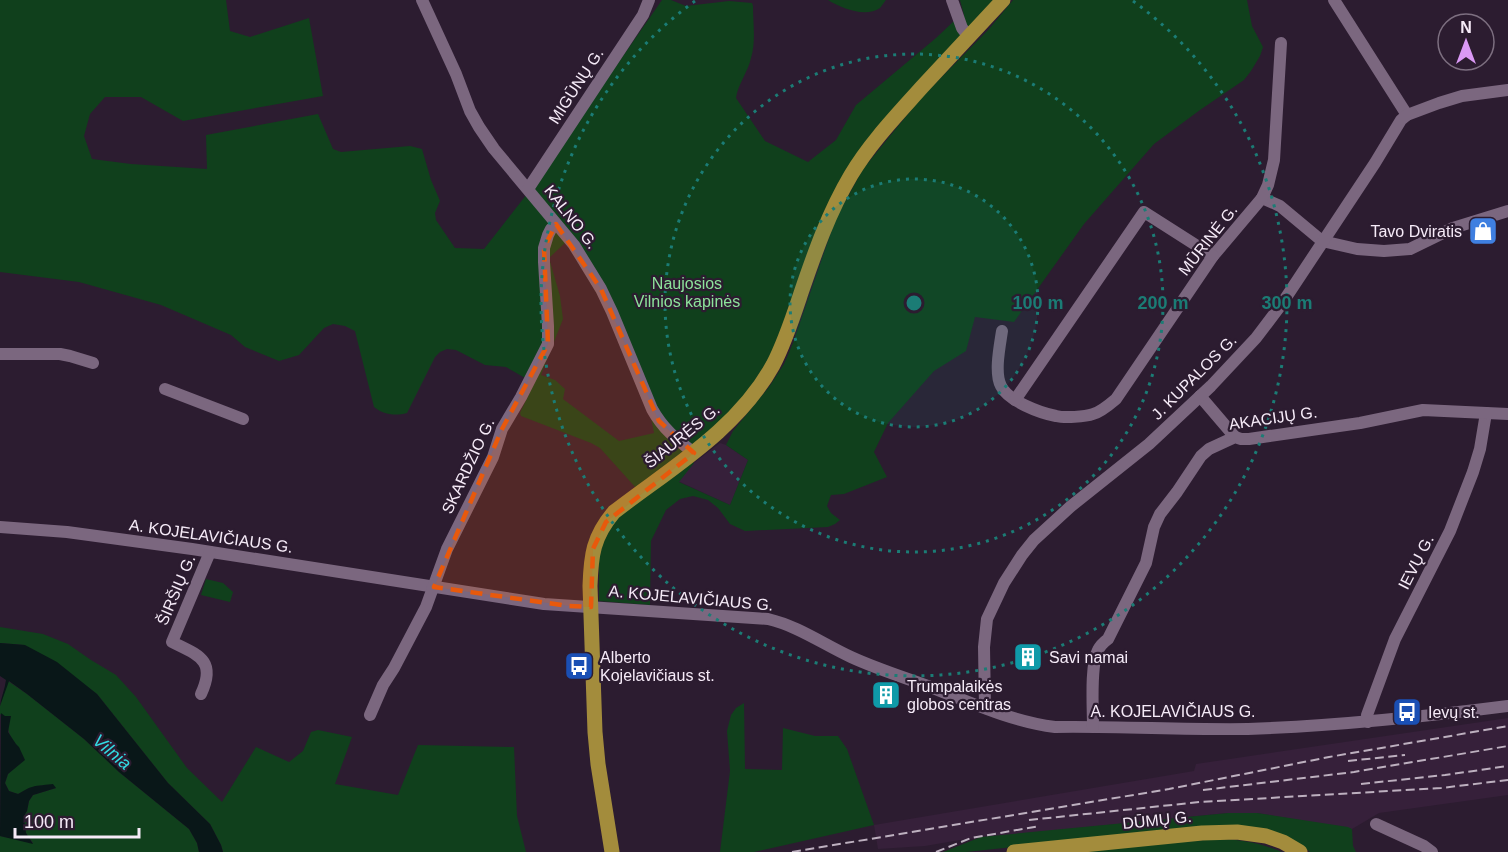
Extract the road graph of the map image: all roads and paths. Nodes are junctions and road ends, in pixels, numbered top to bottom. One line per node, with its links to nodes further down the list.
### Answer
1 (422, 0): 10 (street, KALNO G.)
2 (649, 0): 10 (street, MIGŪNŲ G.)
3 (952, 0): 6 (street)
4 (1003, 0): 6 (main road, ŠIAURĖS G.)
5 (1334, 0): 9 (street)
6 (969, 37): 26 (main road, ŠIAURĖS G.)
7 (1281, 44): 11 (street, MŪRINĖ G.)
8 (1508, 90): 9 (street)
9 (1407, 115): 14 (street, J. KUPALOS G.)
10 (528, 189): 13 (street, KALNO G.)
11 (1262, 198): 14 (street); 15 (street, MŪRINĖ G.)
12 (1508, 211): 14 (street)
13 (556, 224): 26 (street, KALNO G.); 29 (street, SKARDŽIO G.)
14 (1322, 242): 20 (street, J. KUPALOS G.)
15 (1213, 256): 21 (street, MŪRINĖ G.); 21 (street)
16 (1002, 331): 21 (street)
17 (0, 354): 18 (street)
18 (93, 363)
19 (165, 389): 24 (street)
20 (1200, 396): 25 (street); 33 (street, J. KUPALOS G.)
21 (1015, 400)
22 (1486, 413): 23 (street, AKACIJŲ G.); 25 (street, AKACIJŲ G.); 35 (street, IEVŲ G.)
23 (1508, 414)
24 (243, 419)
25 (1235, 437): 36 (street, AKACIJŲ G.)
26 (694, 453): 30 (main road, ŠIAURĖS G.)
27 (0, 526): 28 (street, A. KOJELAVIČIAUS G.)
28 (210, 552): 29 (street, A. KOJELAVIČIAUS G.); 31 (street, ŠIRŠIŲ G.)
29 (434, 587): 30 (street, A. KOJELAVIČIAUS G.); 34 (street, SKARDŽIO G.)
30 (591, 607): 33 (street, A. KOJELAVIČIAUS G.); 38 (main road, ŠIAURĖS G.)
31 (201, 694)
32 (1508, 706): 35 (street, A. KOJELAVIČIAUS G.)
33 (985, 707): 36 (street, A. KOJELAVIČIAUS G.)
34 (370, 714)
35 (1368, 722): 36 (street, A. KOJELAVIČIAUS G.)
36 (1093, 727)
37 (1376, 824): 41 (street)
38 (612, 852)
39 (1014, 852): 40 (main road, DŪMŲ G.)
40 (1300, 852)
41 (1432, 852)

